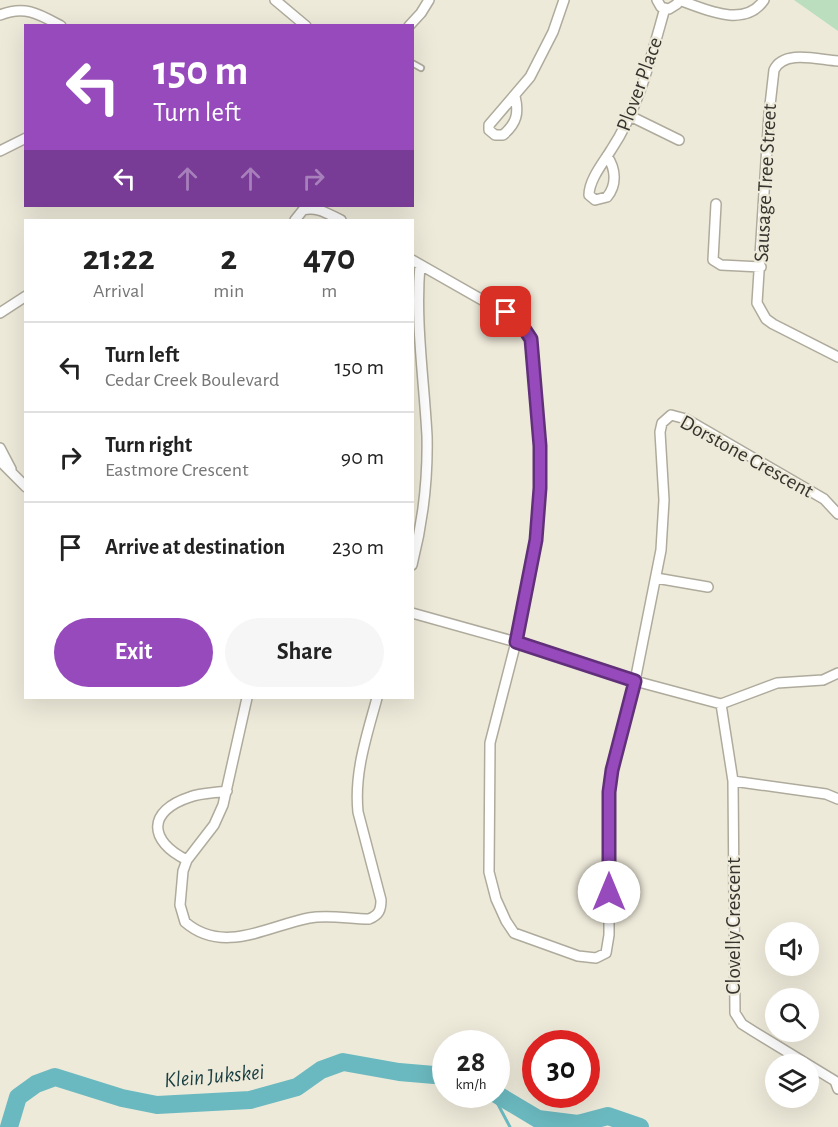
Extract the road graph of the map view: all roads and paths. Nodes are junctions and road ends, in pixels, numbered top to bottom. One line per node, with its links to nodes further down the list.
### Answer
1 (275, 0): 10 (street)
2 (429, 0): 11 (street)
3 (564, 0): 15 (street)
4 (657, 0): 7 (street)
5 (679, 0): 6 (street); 7 (street)
6 (764, 0)
7 (665, 9): 16 (street, Plover Place)
8 (0, 15): 9 (street)
9 (56, 24)
10 (304, 24)
11 (411, 24)
12 (838, 61): 25 (street, Sausage Tree Street)
13 (414, 64): 14 (lane)
14 (421, 68)
15 (515, 96)
16 (630, 117): 18 (street); 20 (street, Plover Place)
17 (24, 139): 19 (street)
18 (679, 140)
19 (0, 150)
20 (607, 156)
21 (716, 204): 25 (street)
22 (297, 219): 23 (street)
23 (339, 219)
24 (416, 263): 32 (street); 36 (street, Dorstone Crescent)
25 (760, 267): 28 (street, Sausage Tree Street)
26 (24, 297): 27 (street)
27 (0, 313)
28 (838, 357)
29 (1, 456): 30 (street)
30 (24, 485)
31 (838, 514): 33 (street, Dorstone Crescent)
32 (414, 555)
33 (656, 578): 34 (street); 38 (street, Dorstone Crescent)
34 (708, 587)
35 (414, 614): 36 (street)
36 (516, 642): 38 (street); 38 (street, Dorstone Crescent)
37 (838, 673): 41 (street)
38 (635, 681): 41 (street)
39 (247, 699): 43 (street)
40 (377, 699): 45 (street)
41 (721, 704): 42 (street, Clovelly Crescent)
42 (732, 781): 44 (street); 46 (street, Clovelly Crescent)
43 (227, 791): 45 (street); 45 (street)
44 (838, 800)
45 (187, 860)
46 (837, 1082)

